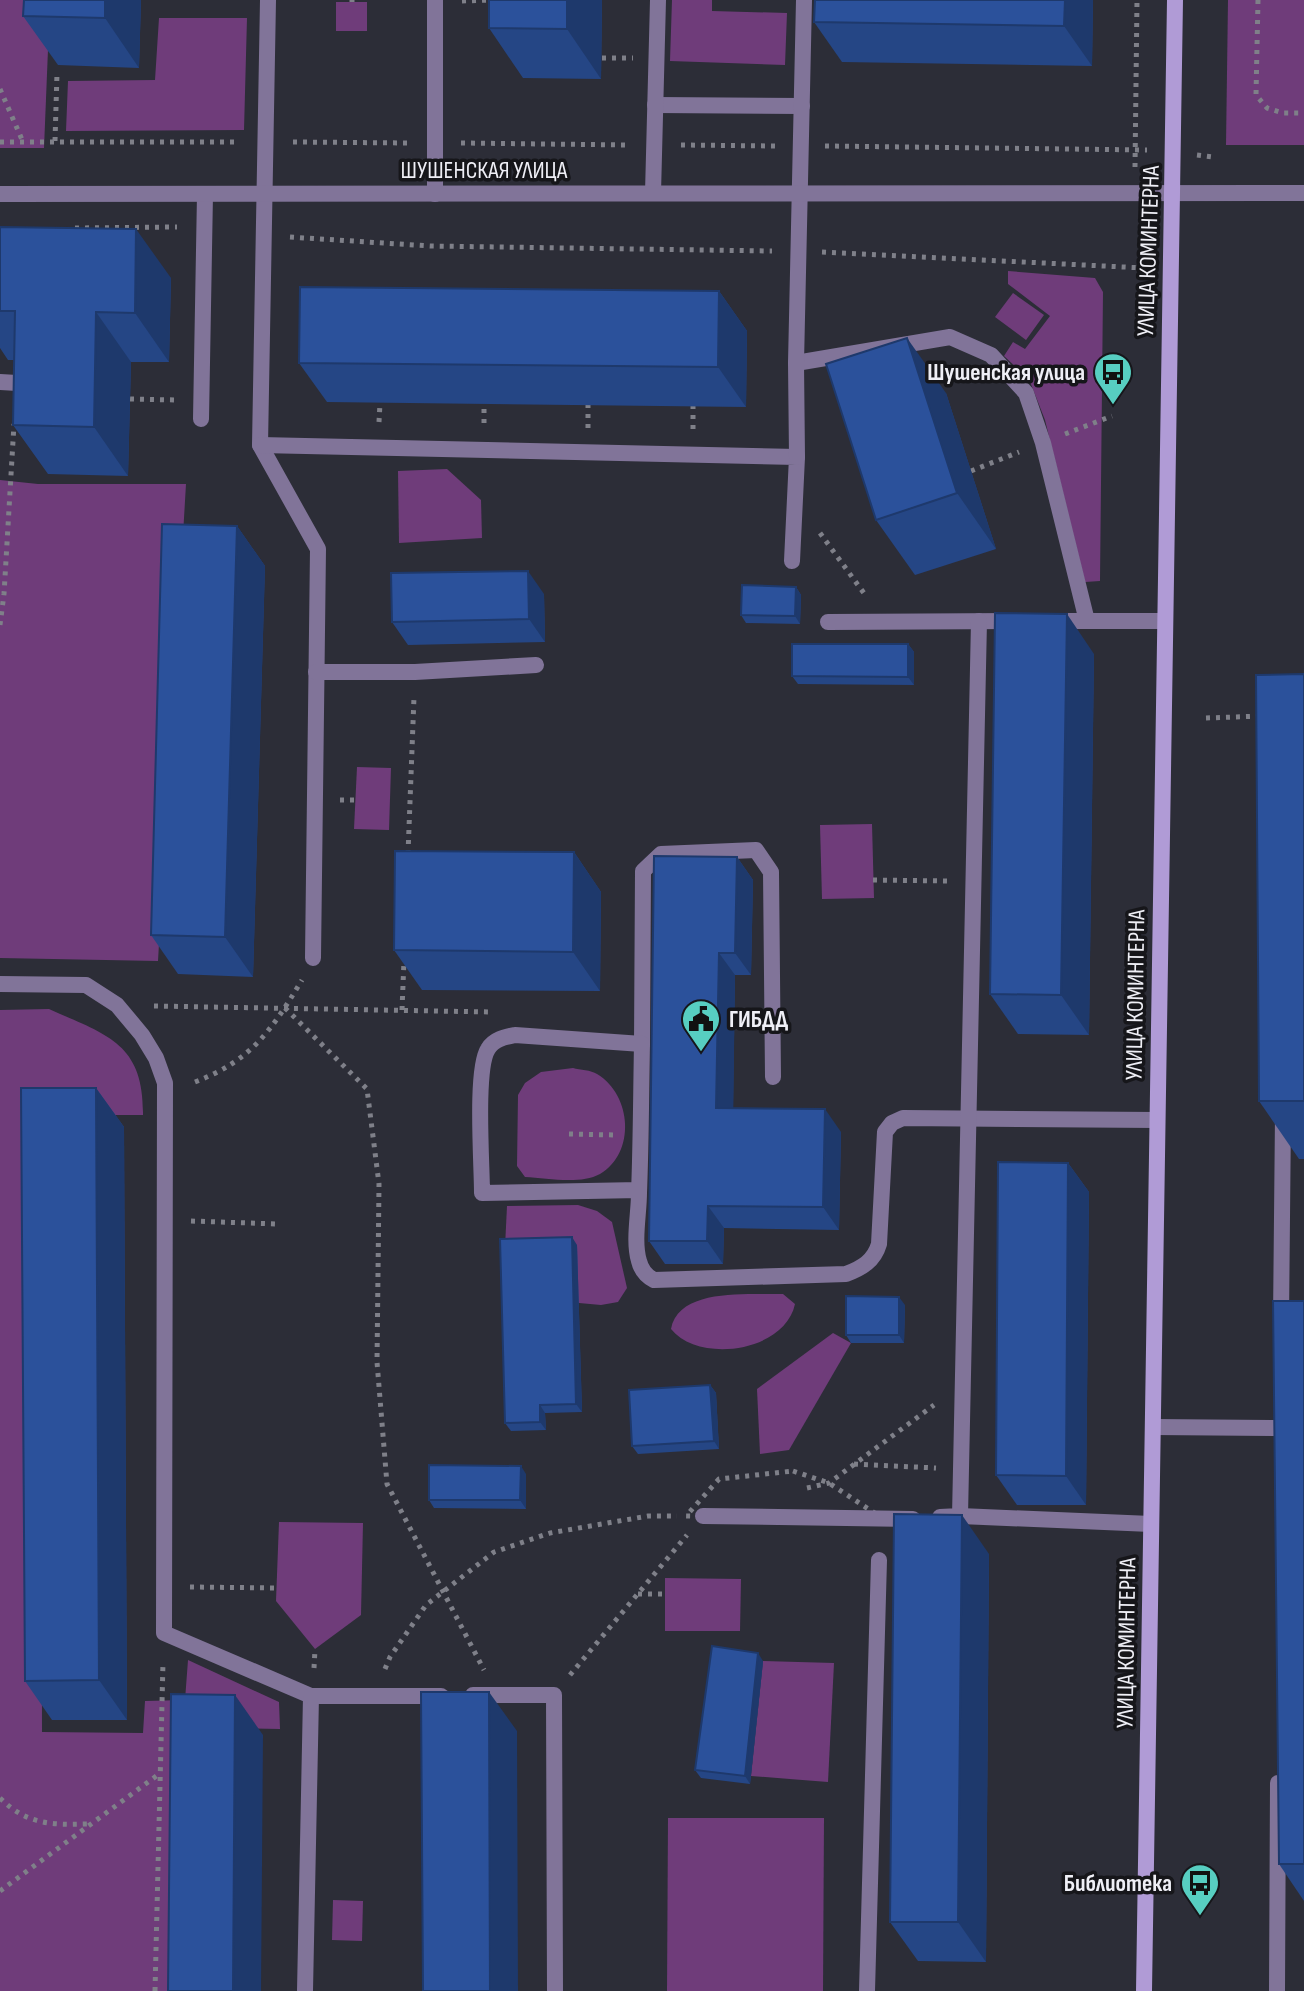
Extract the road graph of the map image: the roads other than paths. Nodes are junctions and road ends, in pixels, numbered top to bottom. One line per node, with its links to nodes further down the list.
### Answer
1 (268, 0): 15 (street)
2 (658, 0): 6 (street)
3 (804, 0): 7 (street)
4 (1175, 0): 8 (street, УЛИЦА КОМИНТЕРНА)
5 (435, 1): 13 (street)
6 (655, 105): 7 (street); 9 (street)
7 (802, 106): 14 (street)
8 (1173, 192): 10 (street, ШУШЕНСКАЯ УЛИЦА); 14 (street, ШУШЕНСКАЯ УЛИЦА); 25 (street, УЛИЦА КОМИНТЕРНА)
9 (653, 193): 13 (street, ШУШЕНСКАЯ УЛИЦА); 14 (street, ШУШЕНСКАЯ УЛИЦА)
10 (1304, 193)
11 (0, 194): 12 (street, ШУШЕНСКАЯ УЛИЦА)
12 (205, 194): 15 (street, ШУШЕНСКАЯ УЛИЦА); 19 (street)
13 (435, 194): 15 (street, ШУШЕНСКАЯ УЛИЦА)
14 (802, 194): 16 (street)
15 (264, 195): 20 (street)
16 (796, 363): 21 (street); 24 (street)
17 (8, 382): 18 (street)
18 (35, 384)
19 (201, 419)
20 (260, 445): 21 (street); 28 (street)
21 (797, 457): 22 (street)
22 (792, 561)
23 (979, 621): 24 (street); 26 (street); 34 (street)
24 (1087, 621): 25 (street)
25 (1165, 621): 35 (street, УЛИЦА КОМИНТЕРНА)
26 (828, 622)
27 (536, 665): 28 (street)
28 (316, 672): 29 (street)
29 (313, 958)
30 (0, 984): 44 (street)
31 (642, 1044): 32 (street); 36 (street); 36 (street)
32 (773, 1077)
33 (1283, 1093): 37 (street)
34 (968, 1118): 35 (street); 36 (street); 41 (street)
35 (1157, 1120): 38 (street, УЛИЦА КОМИНТЕРНА)
36 (639, 1190)
37 (1281, 1338)
38 (1153, 1427): 39 (street); 42 (street, УЛИЦА КОМИНТЕРНА)
39 (1280, 1429)
40 (703, 1516): 41 (street)
41 (960, 1516): 42 (street)
42 (1151, 1524): 49 (street, УЛИЦА КОМИНТЕРНА)
43 (879, 1560): 48 (street)
44 (311, 1696): 46 (street); 47 (street)
45 (1278, 1762): 50 (street)
46 (305, 1991)
47 (555, 1991)
48 (867, 1991)
49 (1144, 1991)
50 (1277, 1991)

